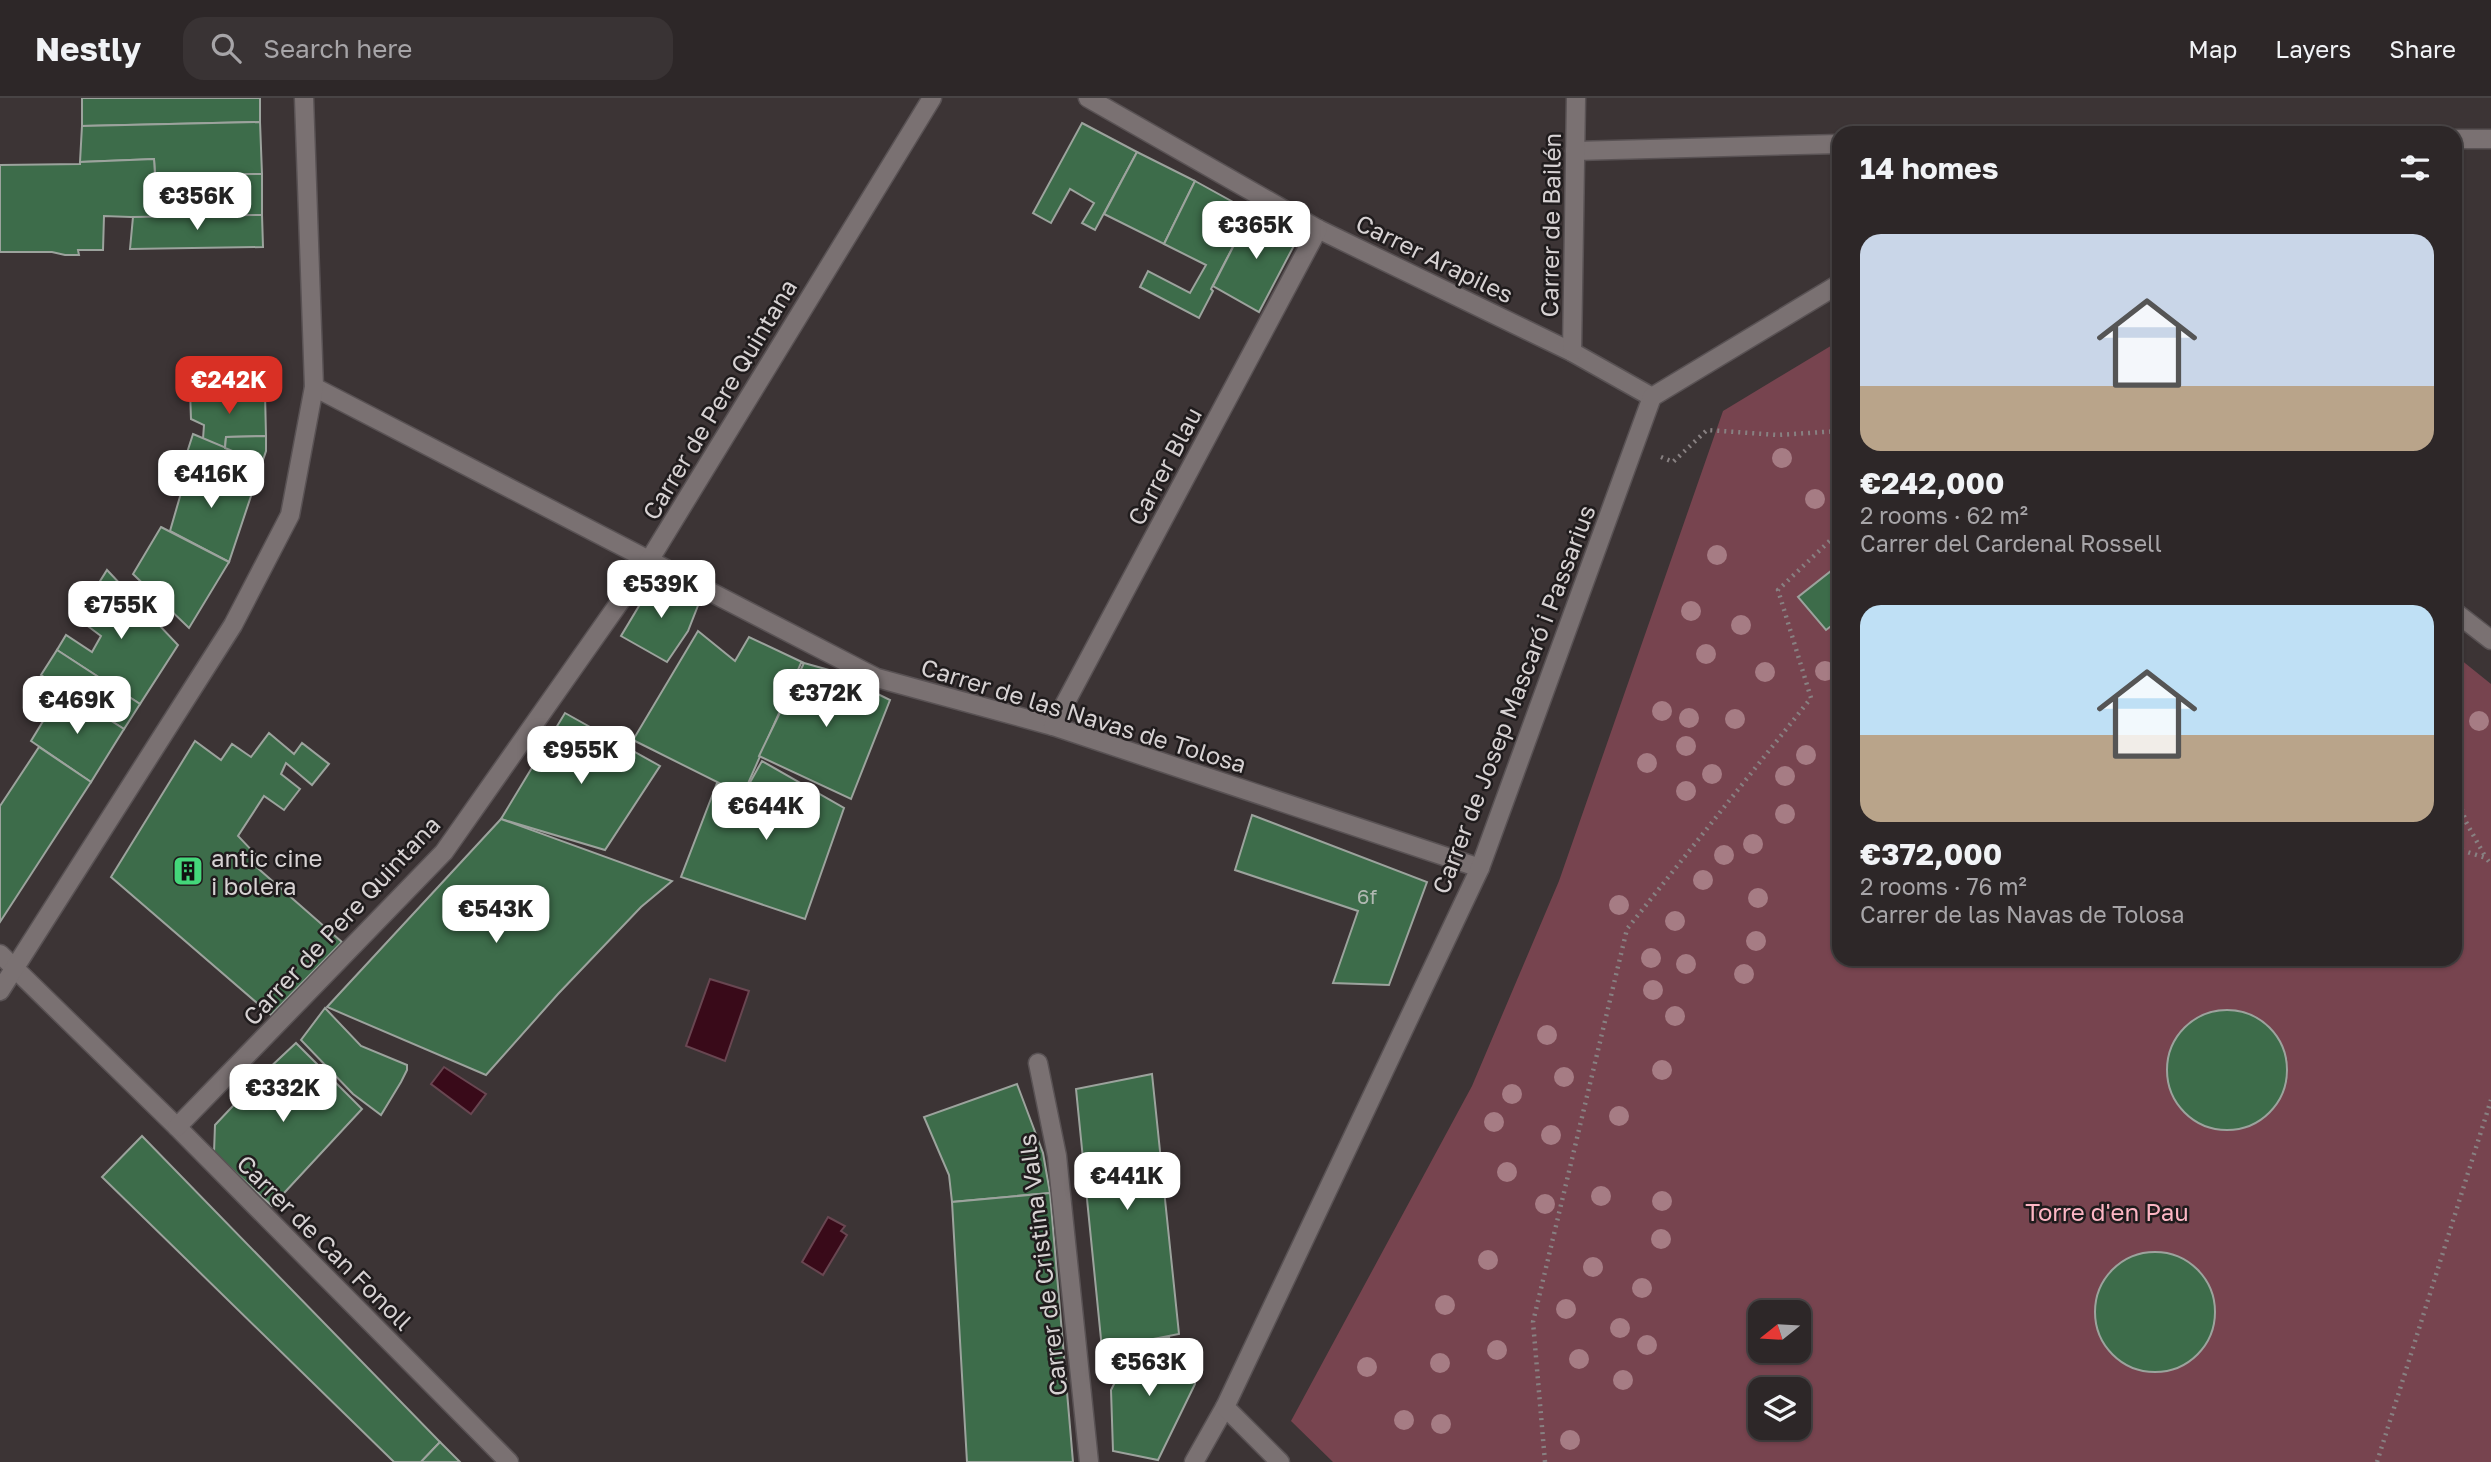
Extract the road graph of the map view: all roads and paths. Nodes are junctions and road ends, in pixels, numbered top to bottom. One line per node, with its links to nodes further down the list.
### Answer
1 (304, 98): 12 (street)
2 (932, 98): 17 (street, Carrer de Pere Quintana)
3 (1088, 98): 9 (street, Carrer Arapiles)
4 (1576, 98): 8 (street, Carrer de Bailén)
5 (2462, 139): 6 (street)
6 (2491, 139)
7 (1832, 144): 8 (street)
8 (1575, 151): 11 (street, Carrer de Bailén)
9 (1318, 229): 11 (street, Carrer Arapiles); 20 (street, Carrer Blau)
10 (1832, 288): 13 (street)
11 (1572, 352): 13 (street, Carrer Arapiles)
12 (314, 387): 17 (street, Carrer de las Navas de Tolosa); 27 (street)
13 (1652, 397): 15 (street, Carrer de Josep Mascaró i Passarius)
14 (1832, 432): 15 (path)
15 (1634, 446): 25 (street, Carrer de Josep Mascaró i Passarius)
16 (1832, 539): 37 (path)
17 (650, 559): 20 (street, Carrer de las Navas de Tolosa); 31 (street, Carrer de Pere Quintana)
18 (2462, 616): 19 (street)
19 (2488, 632)
20 (1053, 726): 25 (street, Carrer de las Navas de Tolosa)
21 (2462, 810): 23 (path)
22 (2462, 850): 23 (path)
23 (2486, 858): 24 (path)
24 (2491, 864)
25 (1480, 867): 32 (street, Carrer de Josep Mascaró i Passarius)
26 (0, 954): 27 (street, Carrer de Can Fonoll)
27 (16, 969): 28 (street); 31 (street, Carrer de Can Fonoll)
28 (0, 991)
29 (1038, 1063): 34 (street, Carrer de Cristina Valls)
30 (2491, 1100): 38 (path)
31 (177, 1127): 33 (street, Carrer de Can Fonoll)
32 (1225, 1407): 35 (street, Carrer de Josep Mascaró i Passarius); 36 (street)
33 (509, 1462)
34 (1089, 1462)
35 (1194, 1462)
36 (1280, 1462)
37 (1545, 1462)
38 (2377, 1462)

